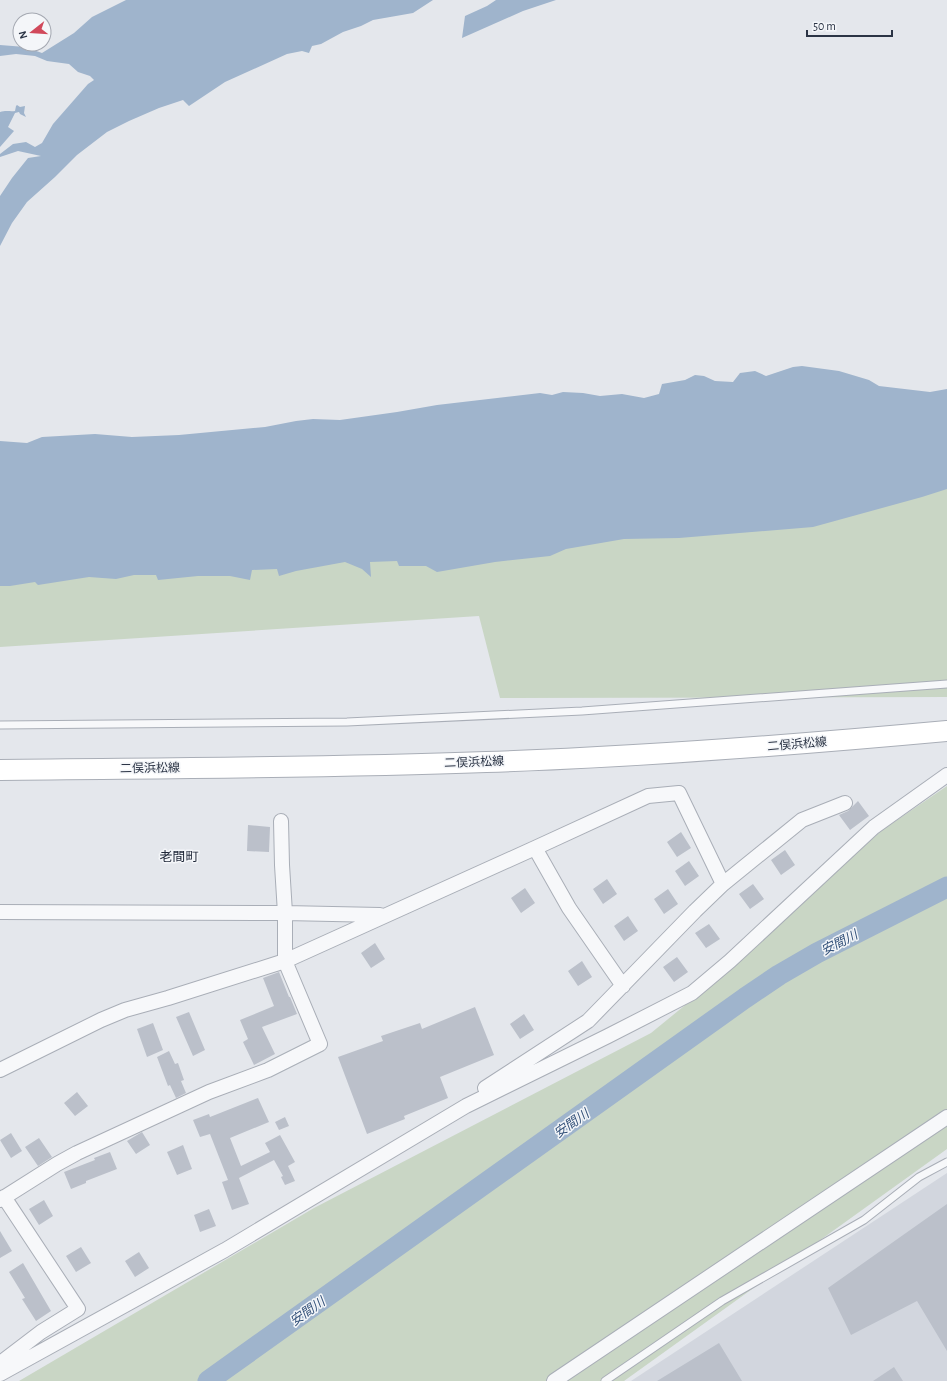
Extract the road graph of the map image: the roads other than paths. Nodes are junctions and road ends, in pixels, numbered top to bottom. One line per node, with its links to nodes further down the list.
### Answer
1 (947, 684): 2 (lane)
2 (0, 725)
3 (947, 731): 4 (main road, 二俣浜松線)
4 (0, 770)
5 (947, 775): 17 (street)
6 (845, 803): 9 (street)
7 (281, 821): 11 (street)
8 (535, 848): 9 (street); 12 (street); 14 (street)
9 (723, 884): 14 (street)
10 (0, 912): 11 (street)
11 (285, 913): 12 (street); 13 (street)
12 (385, 915): 13 (street)
13 (285, 961): 15 (street); 19 (street)
14 (623, 986): 17 (street)
15 (0, 1070)
16 (947, 1117): 21 (street)
17 (445, 1118): 20 (street)
18 (947, 1162): 22 (lane)
19 (2, 1198): 20 (street)
20 (0, 1373)
21 (554, 1381)
22 (605, 1381)

